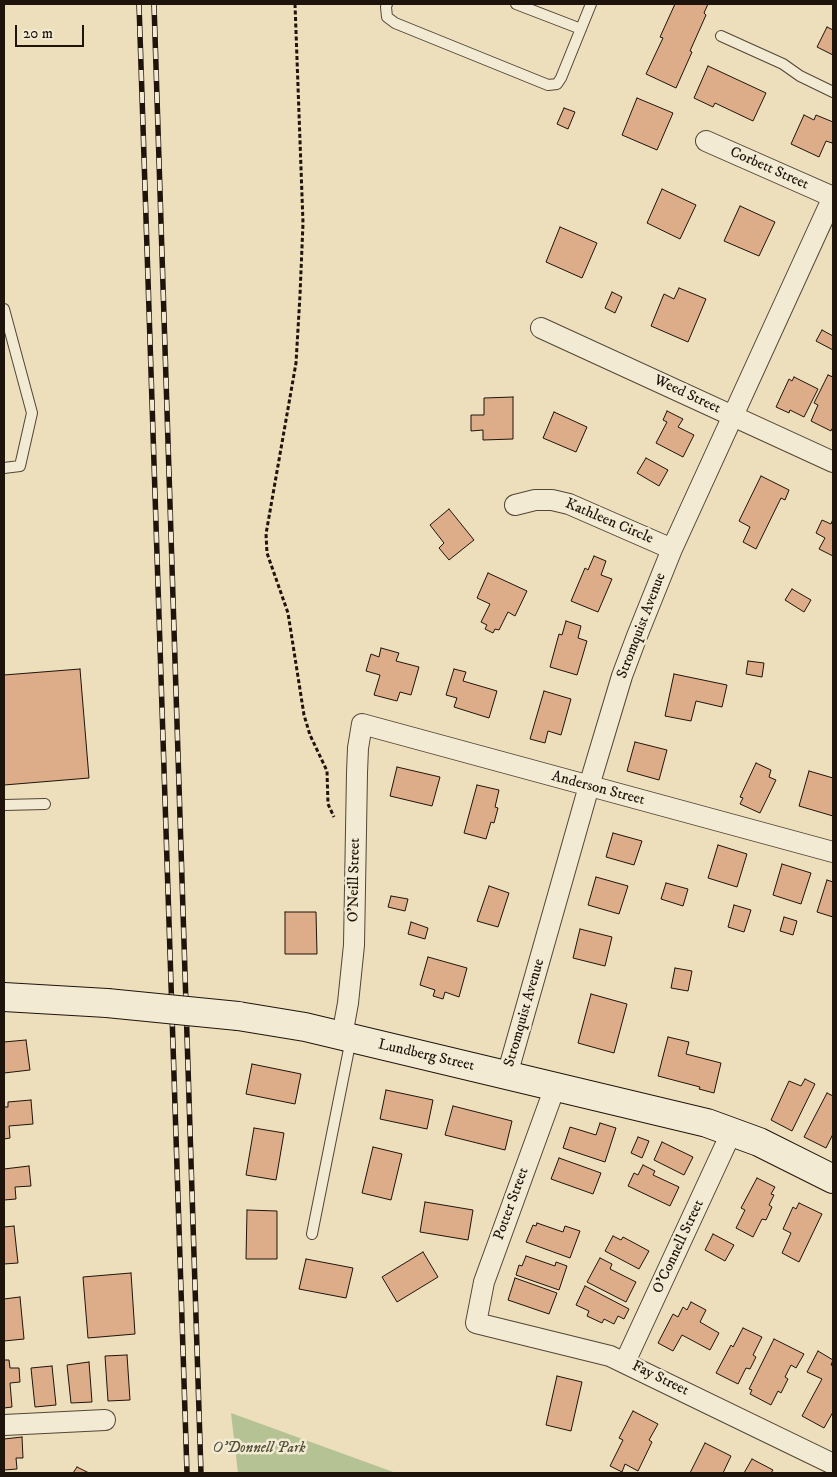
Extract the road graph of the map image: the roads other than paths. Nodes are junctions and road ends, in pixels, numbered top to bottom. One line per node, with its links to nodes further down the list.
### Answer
1 (387, 4): 4 (lane)
2 (516, 4): 4 (lane)
3 (591, 4): 4 (lane)
4 (581, 29)
5 (721, 36): 6 (lane)
6 (833, 92)
7 (706, 141): 8 (street, Corbett Street)
8 (833, 197): 11 (street, Stromquist Avenue)
9 (4, 309): 13 (lane)
10 (541, 328): 11 (street, Weed Street)
11 (733, 416): 12 (street, Weed Street); 15 (street, Stromquist Avenue)
12 (833, 462)
13 (4, 468)
14 (515, 505): 15 (street, Kathleen Circle)
15 (672, 549): 17 (street, Stromquist Avenue)
16 (362, 724): 17 (street, Anderson Street); 22 (street, O'Neill Street)
17 (589, 786): 20 (street, Anderson Street); 23 (street, Stromquist Avenue)
18 (45, 804): 19 (lane)
19 (4, 805)
20 (833, 852)
21 (4, 997): 22 (street, Lundberg Street, bridge)
22 (347, 1037): 23 (street, Lundberg Street); 27 (lane)
23 (507, 1075): 24 (street, Lundberg Street)
24 (555, 1087): 25 (street, Lundberg Street); 28 (street, Potter Street)
25 (732, 1132): 26 (street, Lundberg Street); 29 (street, O'Connell Street)
26 (833, 1179)
27 (312, 1234)
28 (476, 1323): 29 (street, Fay Street)
29 (625, 1362): 32 (street, Fay Street)
30 (105, 1420): 31 (street)
31 (4, 1426)
32 (833, 1464)

